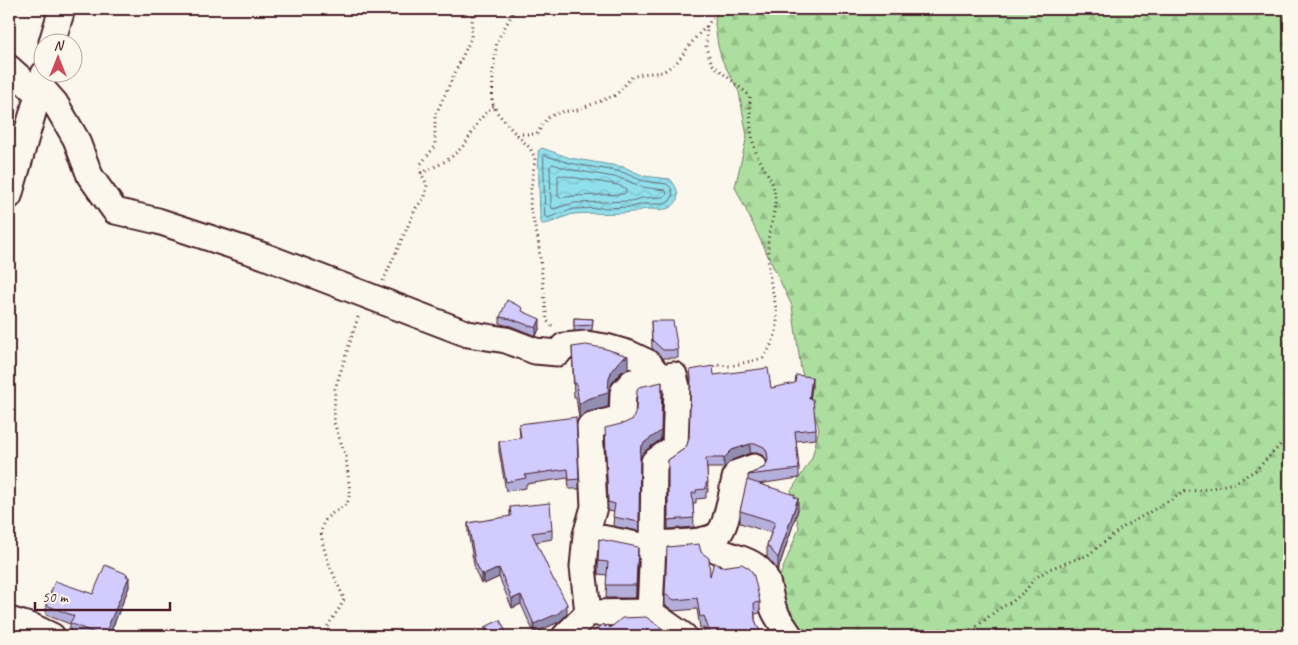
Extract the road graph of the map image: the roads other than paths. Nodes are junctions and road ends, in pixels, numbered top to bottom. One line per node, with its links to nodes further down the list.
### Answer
1 (62, 9): 2 (street)
2 (55, 32)
3 (9, 68): 4 (street)
4 (41, 84): 5 (street); 6 (street)
5 (9, 196)
6 (666, 376): 8 (street); 10 (street)
7 (754, 467): 9 (street)
8 (586, 535): 10 (street); 12 (street)
9 (703, 540): 10 (street); 17 (street)
10 (653, 546): 11 (street)
11 (650, 612): 12 (street); 16 (street)
12 (588, 613): 15 (street)
13 (9, 620): 14 (street)
14 (52, 636)
15 (565, 636)
16 (684, 636)
17 (790, 636)

